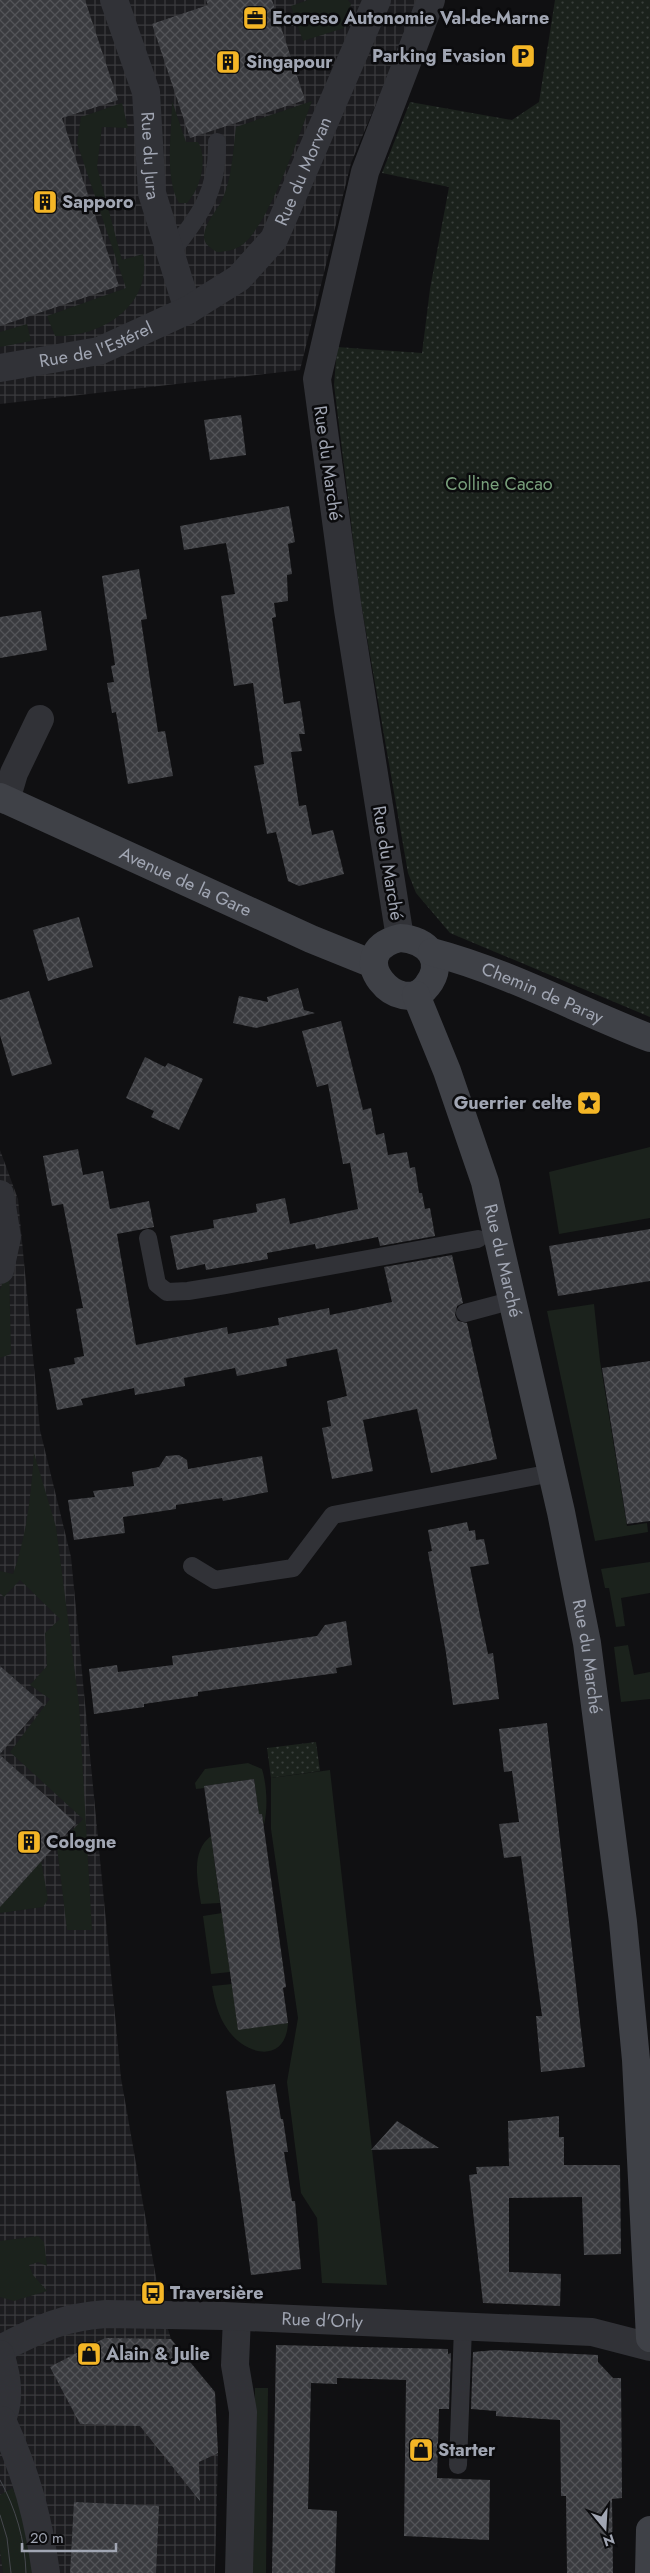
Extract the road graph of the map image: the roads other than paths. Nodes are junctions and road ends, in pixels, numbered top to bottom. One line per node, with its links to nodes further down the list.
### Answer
1 (114, 0): 5 (street, Rue du Jura)
2 (377, 0): 6 (street, Rue du Morvan)
3 (431, 0): 10 (street, Rue du Marché)
4 (217, 142): 5 (lane)
5 (171, 252): 6 (street, Rue du Jura)
6 (188, 310): 7 (street, Rue de l'Estérel)
7 (0, 368)
8 (40, 719): 9 (street)
9 (3, 798): 12 (street, Avenue de la Gare)
10 (400, 938): 11 (street); 12 (street)
11 (432, 952): 13 (street); 14 (street, Chemin de Paray)
12 (373, 964): 13 (street)
13 (416, 995): 19 (street, Rue du Marché)
14 (650, 1038)
15 (0, 1194): 18 (street)
16 (148, 1238): 17 (lane)
17 (478, 1239)
18 (0, 1270)
19 (514, 1300): 20 (lane); 21 (street, Rue du Marché)
20 (465, 1313)
21 (552, 1472): 22 (lane); 25 (street, Rue du Marché)
22 (192, 1566)
23 (237, 2317): 24 (street, Rue d'Orly); 27 (street, Rue d'Orly); 33 (street)
24 (463, 2327): 26 (street, Rue d'Orly); 30 (lane)
25 (650, 2338)
26 (650, 2347)
27 (0, 2349)
28 (0, 2354): 29 (street)
29 (1, 2422): 32 (street)
30 (458, 2465)
31 (650, 2530): 34 (street)
32 (46, 2573)
33 (239, 2573)
34 (649, 2573)

